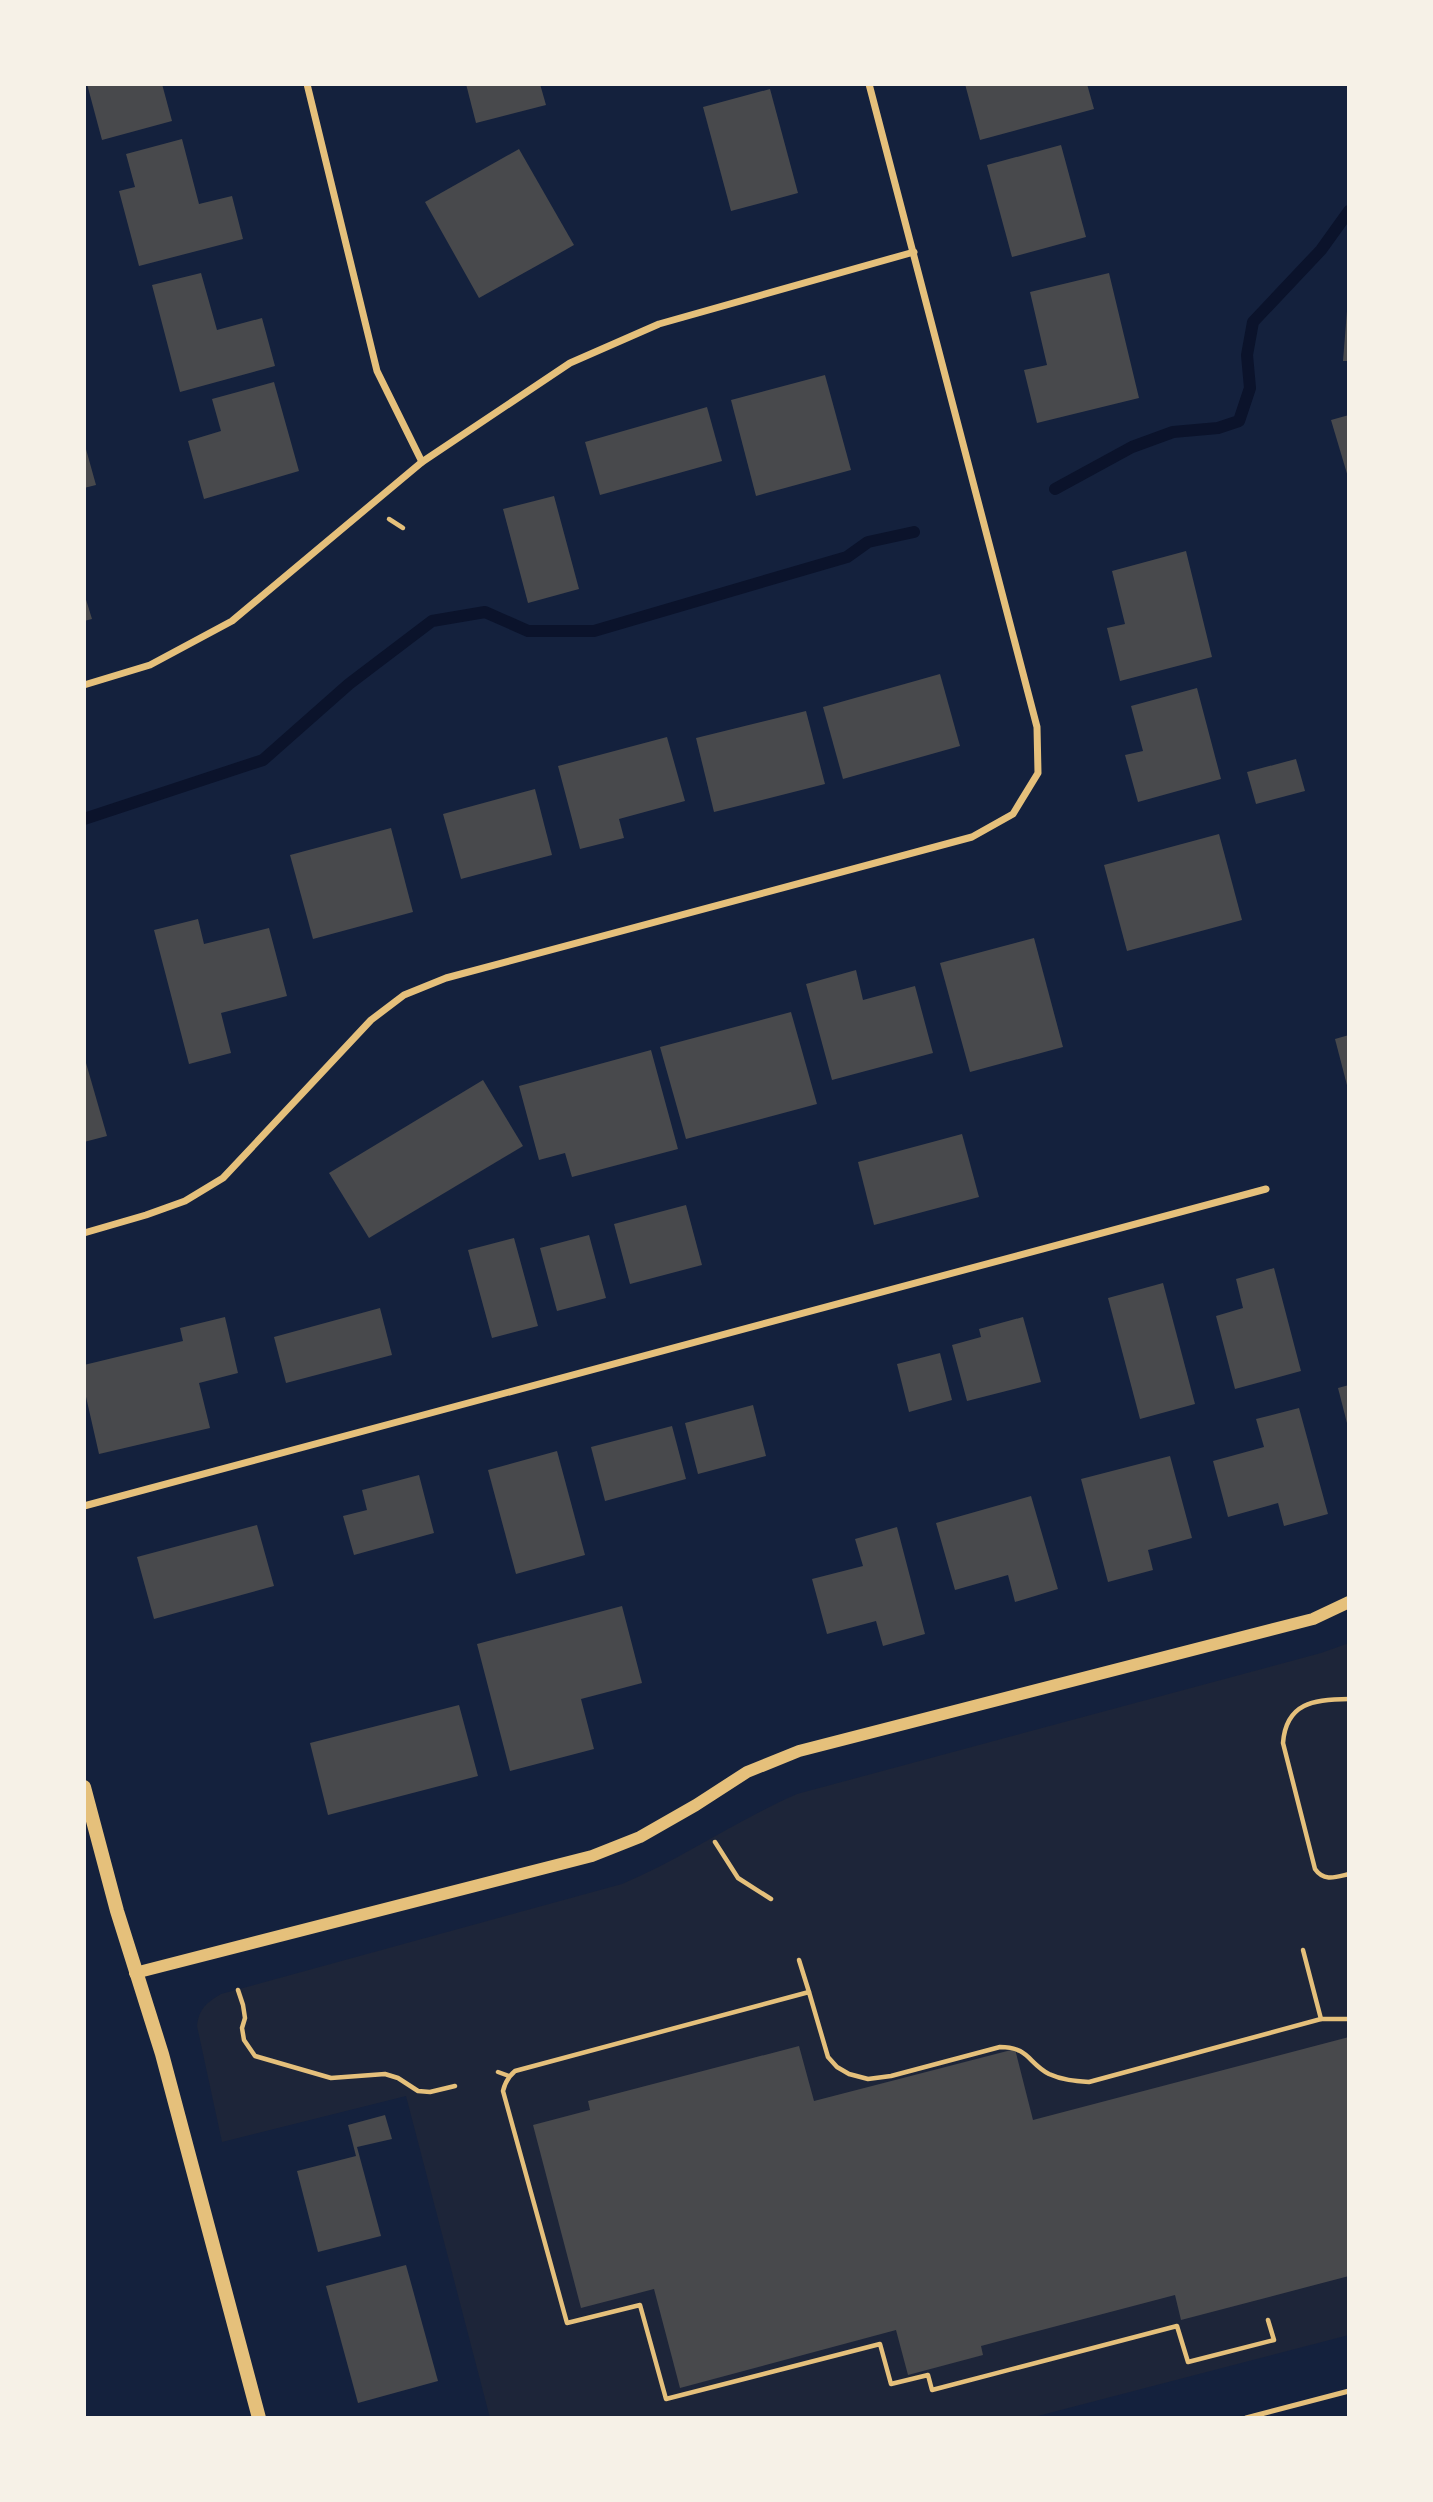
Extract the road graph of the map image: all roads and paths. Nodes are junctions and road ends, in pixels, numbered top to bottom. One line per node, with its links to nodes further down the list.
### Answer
1 (307, 84): 4 (street)
2 (869, 84): 3 (street)
3 (914, 251): 4 (street); 7 (street)
4 (422, 462): 5 (street)
5 (84, 685)
6 (1266, 1189): 8 (street)
7 (84, 1233)
8 (84, 1506)
9 (1349, 1602): 17 (street)
10 (1349, 1699): 13 (path)
11 (84, 1787): 17 (main road)
12 (715, 1842): 14 (path)
13 (1349, 1874)
14 (771, 1899)
15 (1303, 1950): 21 (path)
16 (799, 1961): 19 (path)
17 (135, 1973): 27 (main road)
18 (238, 1990): 24 (path)
19 (809, 1992): 21 (path); 23 (path)
20 (1349, 2019): 21 (path)
21 (1321, 2020)
22 (498, 2072): 23 (path)
23 (509, 2076): 25 (path)
24 (456, 2086)
25 (1268, 2320)
26 (1349, 2391): 28 (lane)
27 (259, 2418)
28 (1246, 2418)

